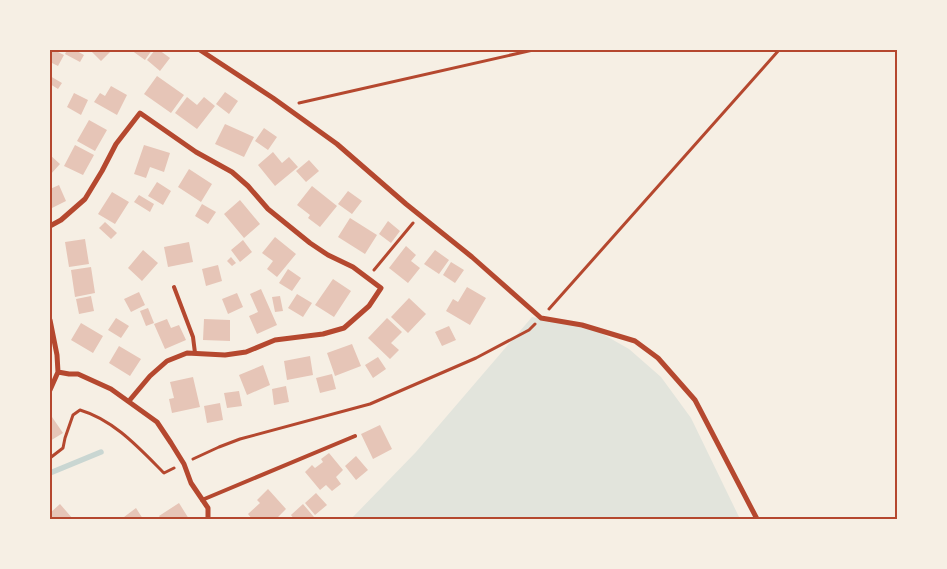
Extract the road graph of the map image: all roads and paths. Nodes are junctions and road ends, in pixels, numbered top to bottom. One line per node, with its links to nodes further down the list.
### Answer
1 (200, 50): 4 (street)
2 (532, 50): 4 (path)
3 (779, 50): 9 (path)
4 (284, 106): 5 (street)
5 (419, 215): 7 (path); 9 (street)
6 (50, 226): 7 (street)
7 (368, 278): 11 (street)
8 (174, 287): 11 (lane)
9 (541, 318): 17 (path); 20 (street)
10 (50, 320): 12 (street)
11 (195, 353): 14 (street)
12 (58, 372): 13 (street); 14 (street)
13 (50, 390)
14 (129, 401): 17 (street)
15 (355, 436): 18 (lane)
16 (50, 458): 17 (path)
17 (184, 464): 18 (street)
18 (202, 500): 19 (street)
19 (208, 519)
20 (757, 519)

